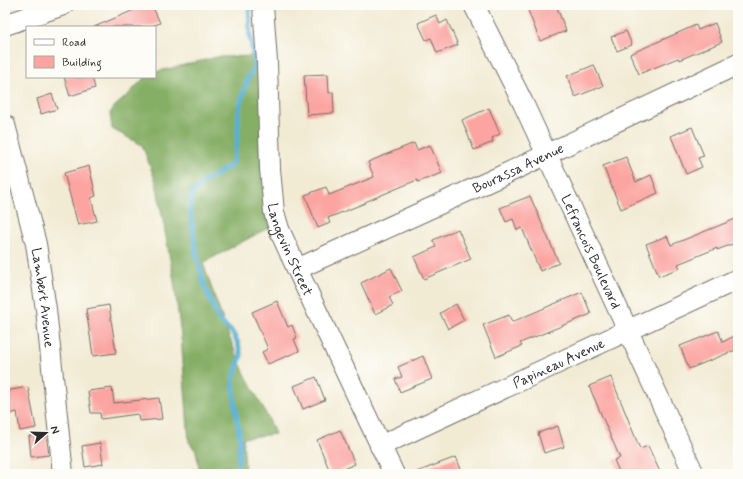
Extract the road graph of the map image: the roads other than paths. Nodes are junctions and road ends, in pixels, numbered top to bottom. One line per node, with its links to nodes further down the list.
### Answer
1 (63, 5): 4 (street)
2 (263, 5): 8 (street, Langevin Street)
3 (474, 5): 7 (street, Lefrancois Boulevard)
4 (5, 25)
5 (738, 64): 7 (street, Bourassa Avenue)
6 (5, 125): 12 (street, Lambert Avenue)
7 (546, 155): 8 (street, Bourassa Avenue); 10 (street, Lefrancois Boulevard)
8 (297, 269): 11 (street, Langevin Street)
9 (738, 279): 10 (street, Papineau Avenue)
10 (628, 332): 11 (street, Papineau Avenue); 14 (street, Lefrancois Boulevard)
11 (380, 446): 13 (street, Langevin Street)
12 (63, 474)
13 (394, 474)
14 (694, 474)

